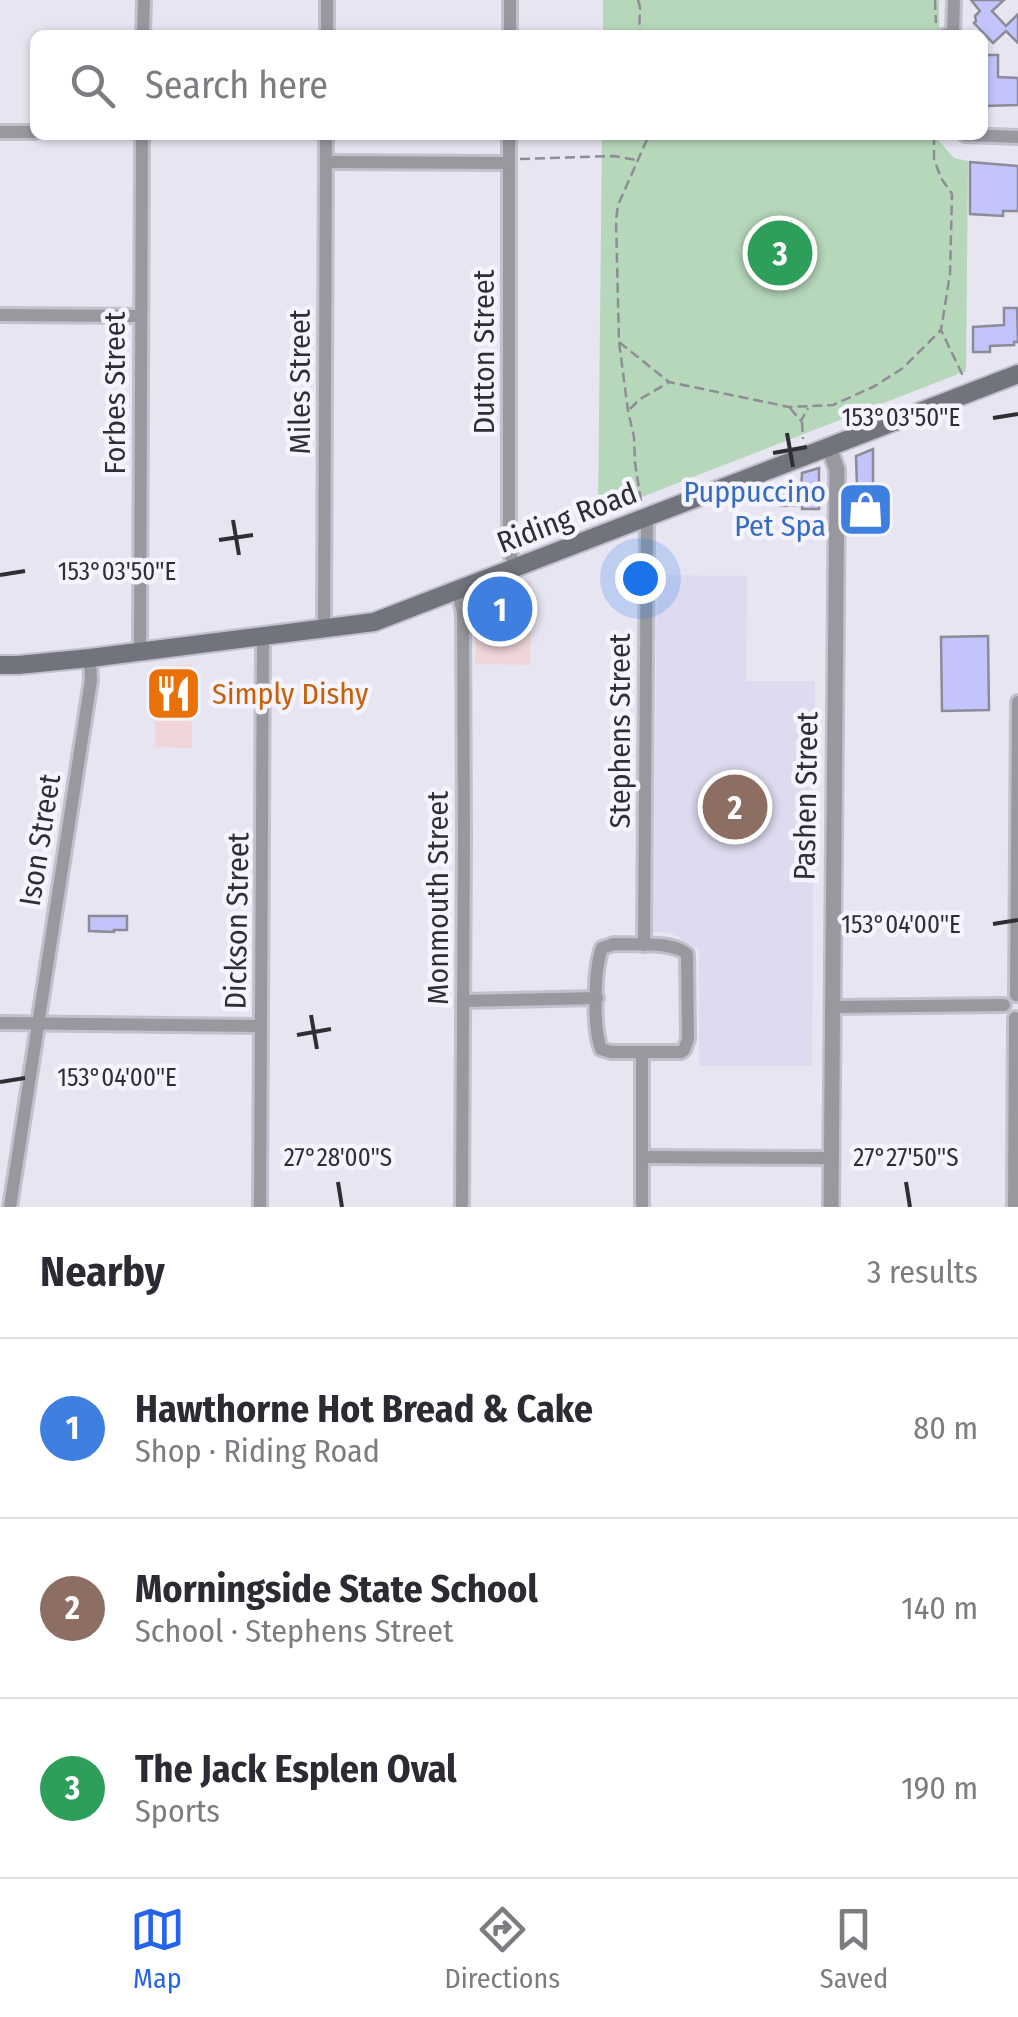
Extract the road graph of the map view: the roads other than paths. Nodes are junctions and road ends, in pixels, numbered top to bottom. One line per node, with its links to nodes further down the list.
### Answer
1 (144, 0): 5 (street)
2 (327, 0): 6 (street)
3 (510, 0): 7 (street)
4 (954, 0): 8 (street)
5 (143, 30)
6 (327, 30)
7 (510, 30)
8 (953, 30)
9 (0, 132): 10 (street)
10 (30, 132)
11 (988, 136): 12 (street)
12 (1018, 137)
13 (142, 140): 19 (street, Forbes Street)
14 (326, 140): 16 (street, Miles Street)
15 (510, 140): 17 (street, Dutton Street)
16 (326, 162): 17 (street); 25 (street, Miles Street)
17 (509, 162): 23 (street, Dutton Street)
18 (0, 314): 19 (street)
19 (140, 316): 27 (street, Forbes Street)
20 (1017, 379): 21 (main road, Riding Road)
21 (829, 447): 22 (main road, Riding Road); 36 (street, Pashen Street)
22 (647, 516): 23 (main road, Riding Road); 31 (street, Stephens Street)
23 (515, 568): 24 (main road, Riding Road)
24 (456, 590): 25 (main road, Riding Road); 34 (street, Monmouth Street)
25 (324, 629): 26 (main road, Riding Road)
26 (263, 636): 27 (main road, Riding Road); 40 (street, Dickson Street)
27 (140, 651): 28 (main road, Riding Road)
28 (90, 658): 29 (main road, Riding Road); 39 (street, Ison Street)
29 (0, 664)
30 (1018, 702): 32 (street)
31 (644, 945): 33 (street); 41 (street)
32 (1017, 996): 35 (street)
33 (597, 998): 34 (street); 41 (street)
34 (463, 1001): 46 (street, Monmouth Street)
35 (1004, 1005): 36 (street); 37 (street)
36 (832, 1007): 43 (street, Pashen Street)
37 (1017, 1018): 49 (street)
38 (0, 1023): 39 (street)
39 (36, 1024): 40 (street); 44 (street, Ison Street)
40 (260, 1026): 45 (street, Dickson Street)
41 (642, 1052): 42 (street)
42 (643, 1156): 43 (street); 47 (street)
43 (831, 1158): 48 (street, Pashen Street)
44 (10, 1207)
45 (260, 1207)
46 (462, 1207)
47 (642, 1207)
48 (831, 1207)
49 (1014, 1207)

